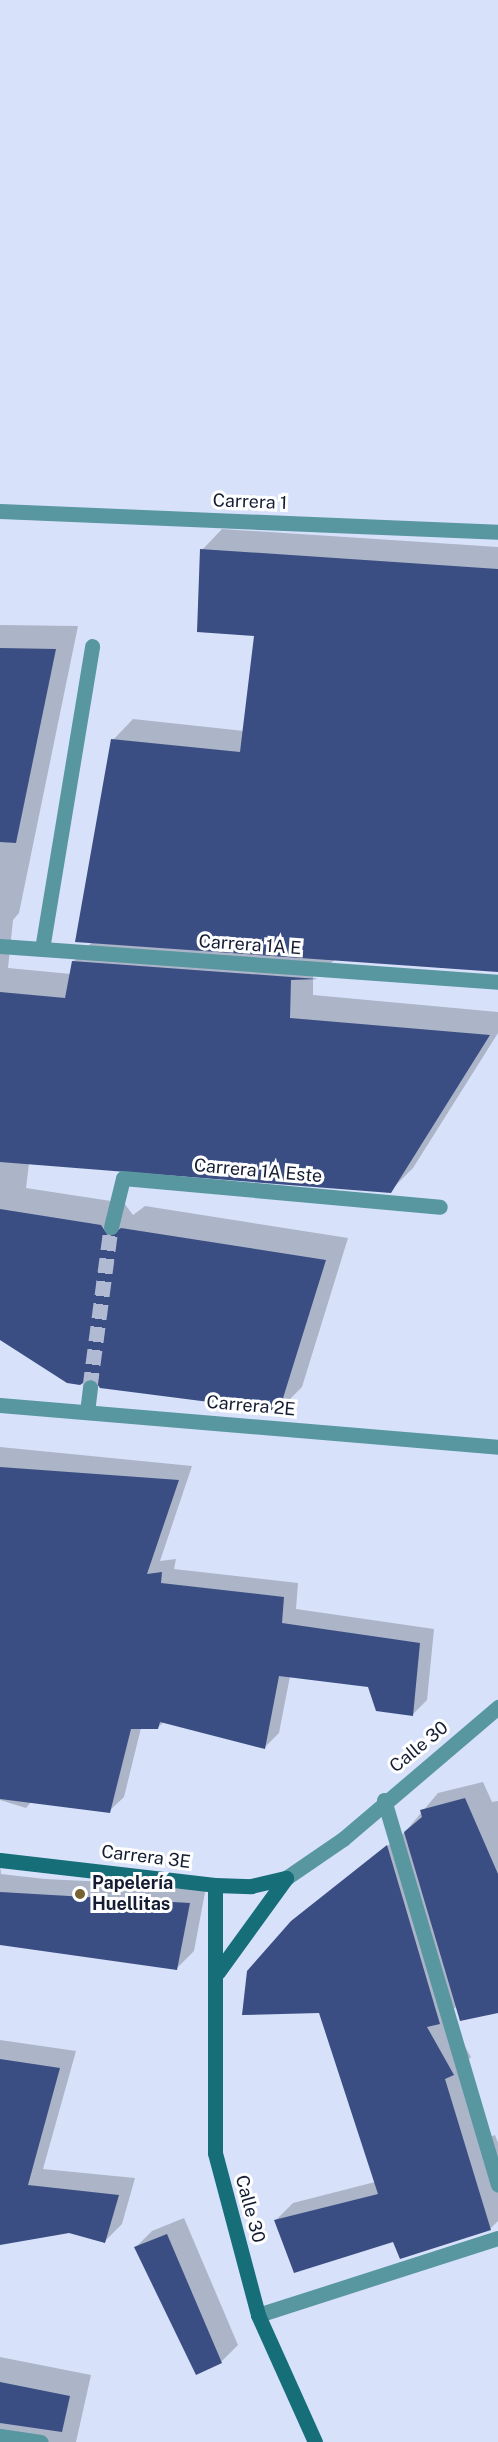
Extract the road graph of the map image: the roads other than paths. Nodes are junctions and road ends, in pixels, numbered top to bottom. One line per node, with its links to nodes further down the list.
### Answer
1 (0, 511): 2 (street, Carrera 1)
2 (498, 532)
3 (92, 646): 5 (street)
4 (0, 946): 5 (street, Carrera 1A E)
5 (42, 949): 6 (street, Carrera 1A E)
6 (498, 982)
7 (440, 1207): 8 (street, Carrera 1A Este)
8 (111, 1227)
9 (90, 1387): 11 (street)
10 (0, 1405): 11 (street, Carrera 2E)
11 (87, 1412): 12 (street, Carrera 2E)
12 (498, 1447)
13 (498, 1707): 14 (street, Calle 30)
14 (384, 1800): 16 (street, Calle 30); 19 (street)
15 (0, 1860): 17 (main road, Carrera 3E)
16 (286, 1878): 17 (main road, Carrera 3E); 18 (main road, Calle 30)
17 (215, 1885): 18 (main road, Calle 30)
18 (218, 1972): 21 (main road, Calle 30)
19 (498, 2184)
20 (498, 2238): 21 (street)
21 (258, 2315): 24 (main road, Calle 30)
22 (0, 2436): 23 (street)
23 (41, 2442)
24 (315, 2442)

